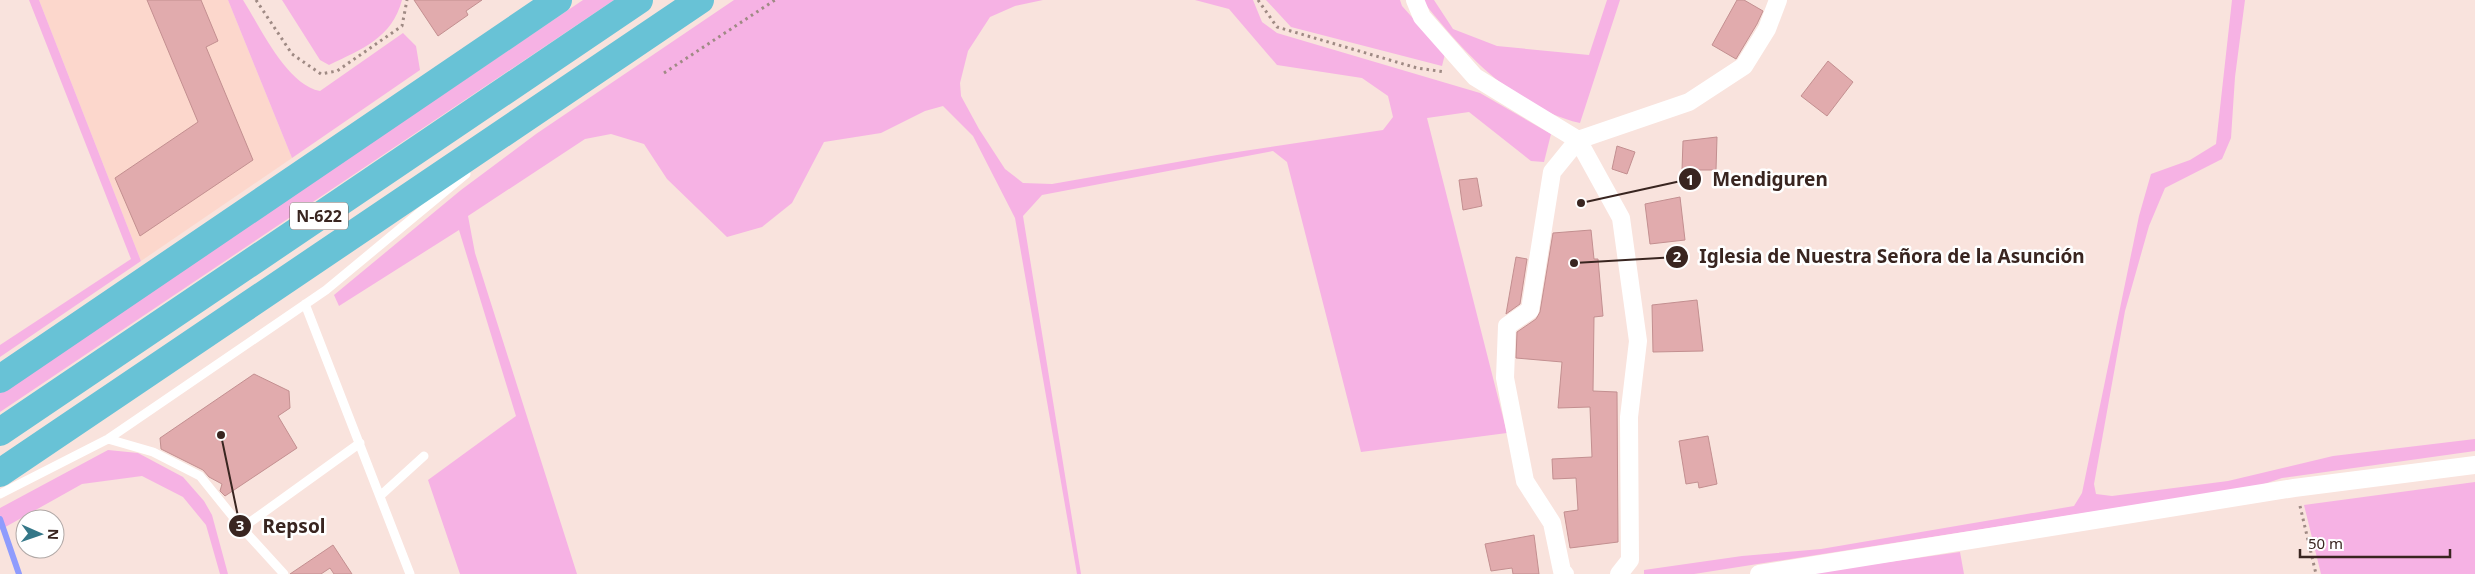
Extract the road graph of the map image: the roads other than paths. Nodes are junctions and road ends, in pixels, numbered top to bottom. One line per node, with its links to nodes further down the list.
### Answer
1 (558, 0): 11 (highway, N-622)
2 (639, 0): 12 (highway, N-622)
3 (700, 0): 6 (highway)
4 (1415, 0): 7 (street)
5 (1778, 0): 7 (street)
6 (560, 95): 8 (lane); 17 (highway)
7 (1578, 140): 23 (street); 24 (street)
8 (485, 158)
9 (470, 170): 10 (lane)
10 (305, 304): 13 (lane); 14 (lane)
11 (0, 379)
12 (0, 432)
13 (108, 439): 18 (lane); 20 (lane)
14 (360, 443): 19 (lane); 20 (lane)
15 (424, 456): 19 (lane)
16 (2475, 465): 25 (street)
17 (0, 474)
18 (0, 494)
19 (380, 496): 22 (lane)
20 (242, 528): 21 (lane)
21 (284, 574)
22 (410, 574)
23 (1565, 574)
24 (1619, 574)
25 (1758, 574)

